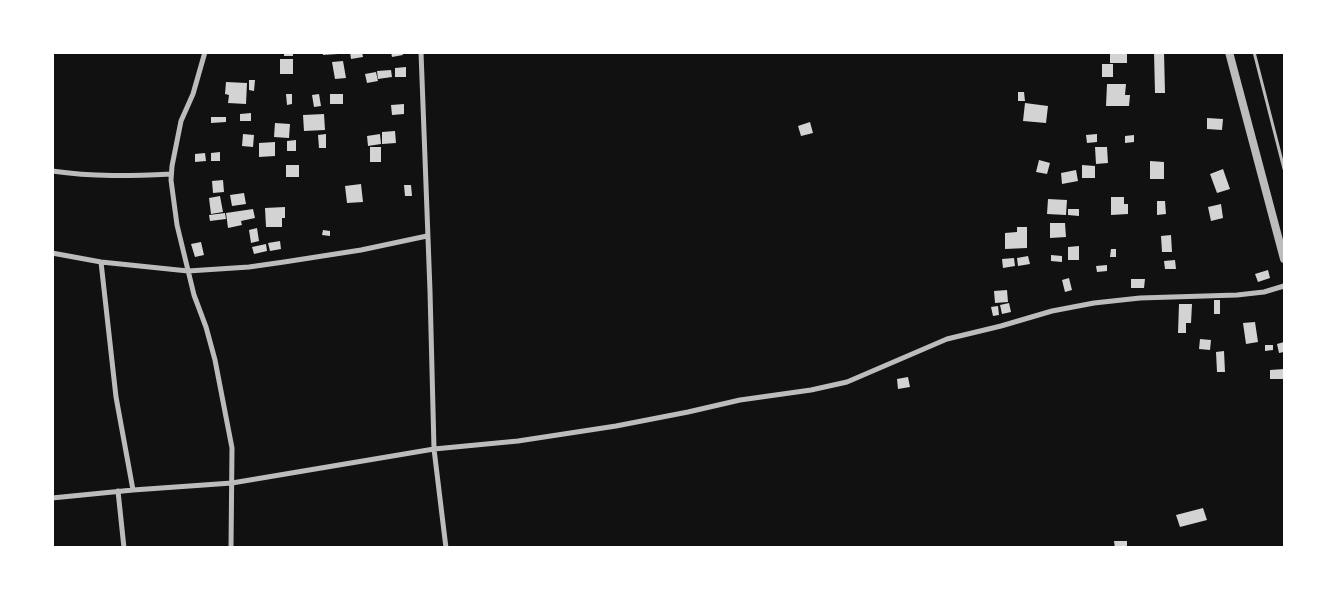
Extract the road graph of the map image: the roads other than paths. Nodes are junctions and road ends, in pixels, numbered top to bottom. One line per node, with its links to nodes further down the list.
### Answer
1 (205, 52): 7 (street)
2 (421, 52): 8 (street)
3 (1229, 52): 10 (street)
4 (1254, 52): 5 (lane)
5 (1284, 169)
6 (52, 171): 7 (street)
7 (172, 174): 12 (street)
8 (427, 236): 12 (street); 14 (street)
9 (52, 253): 11 (street)
10 (1284, 259)
11 (101, 262): 12 (street); 16 (street)
12 (188, 271): 15 (street)
13 (1284, 286): 14 (street)
14 (434, 449): 15 (street); 21 (street)
15 (232, 483): 16 (street); 20 (street)
16 (133, 490): 17 (street)
17 (118, 491): 18 (street); 19 (street)
18 (52, 498)
19 (124, 548)
20 (230, 548)
21 (446, 548)

